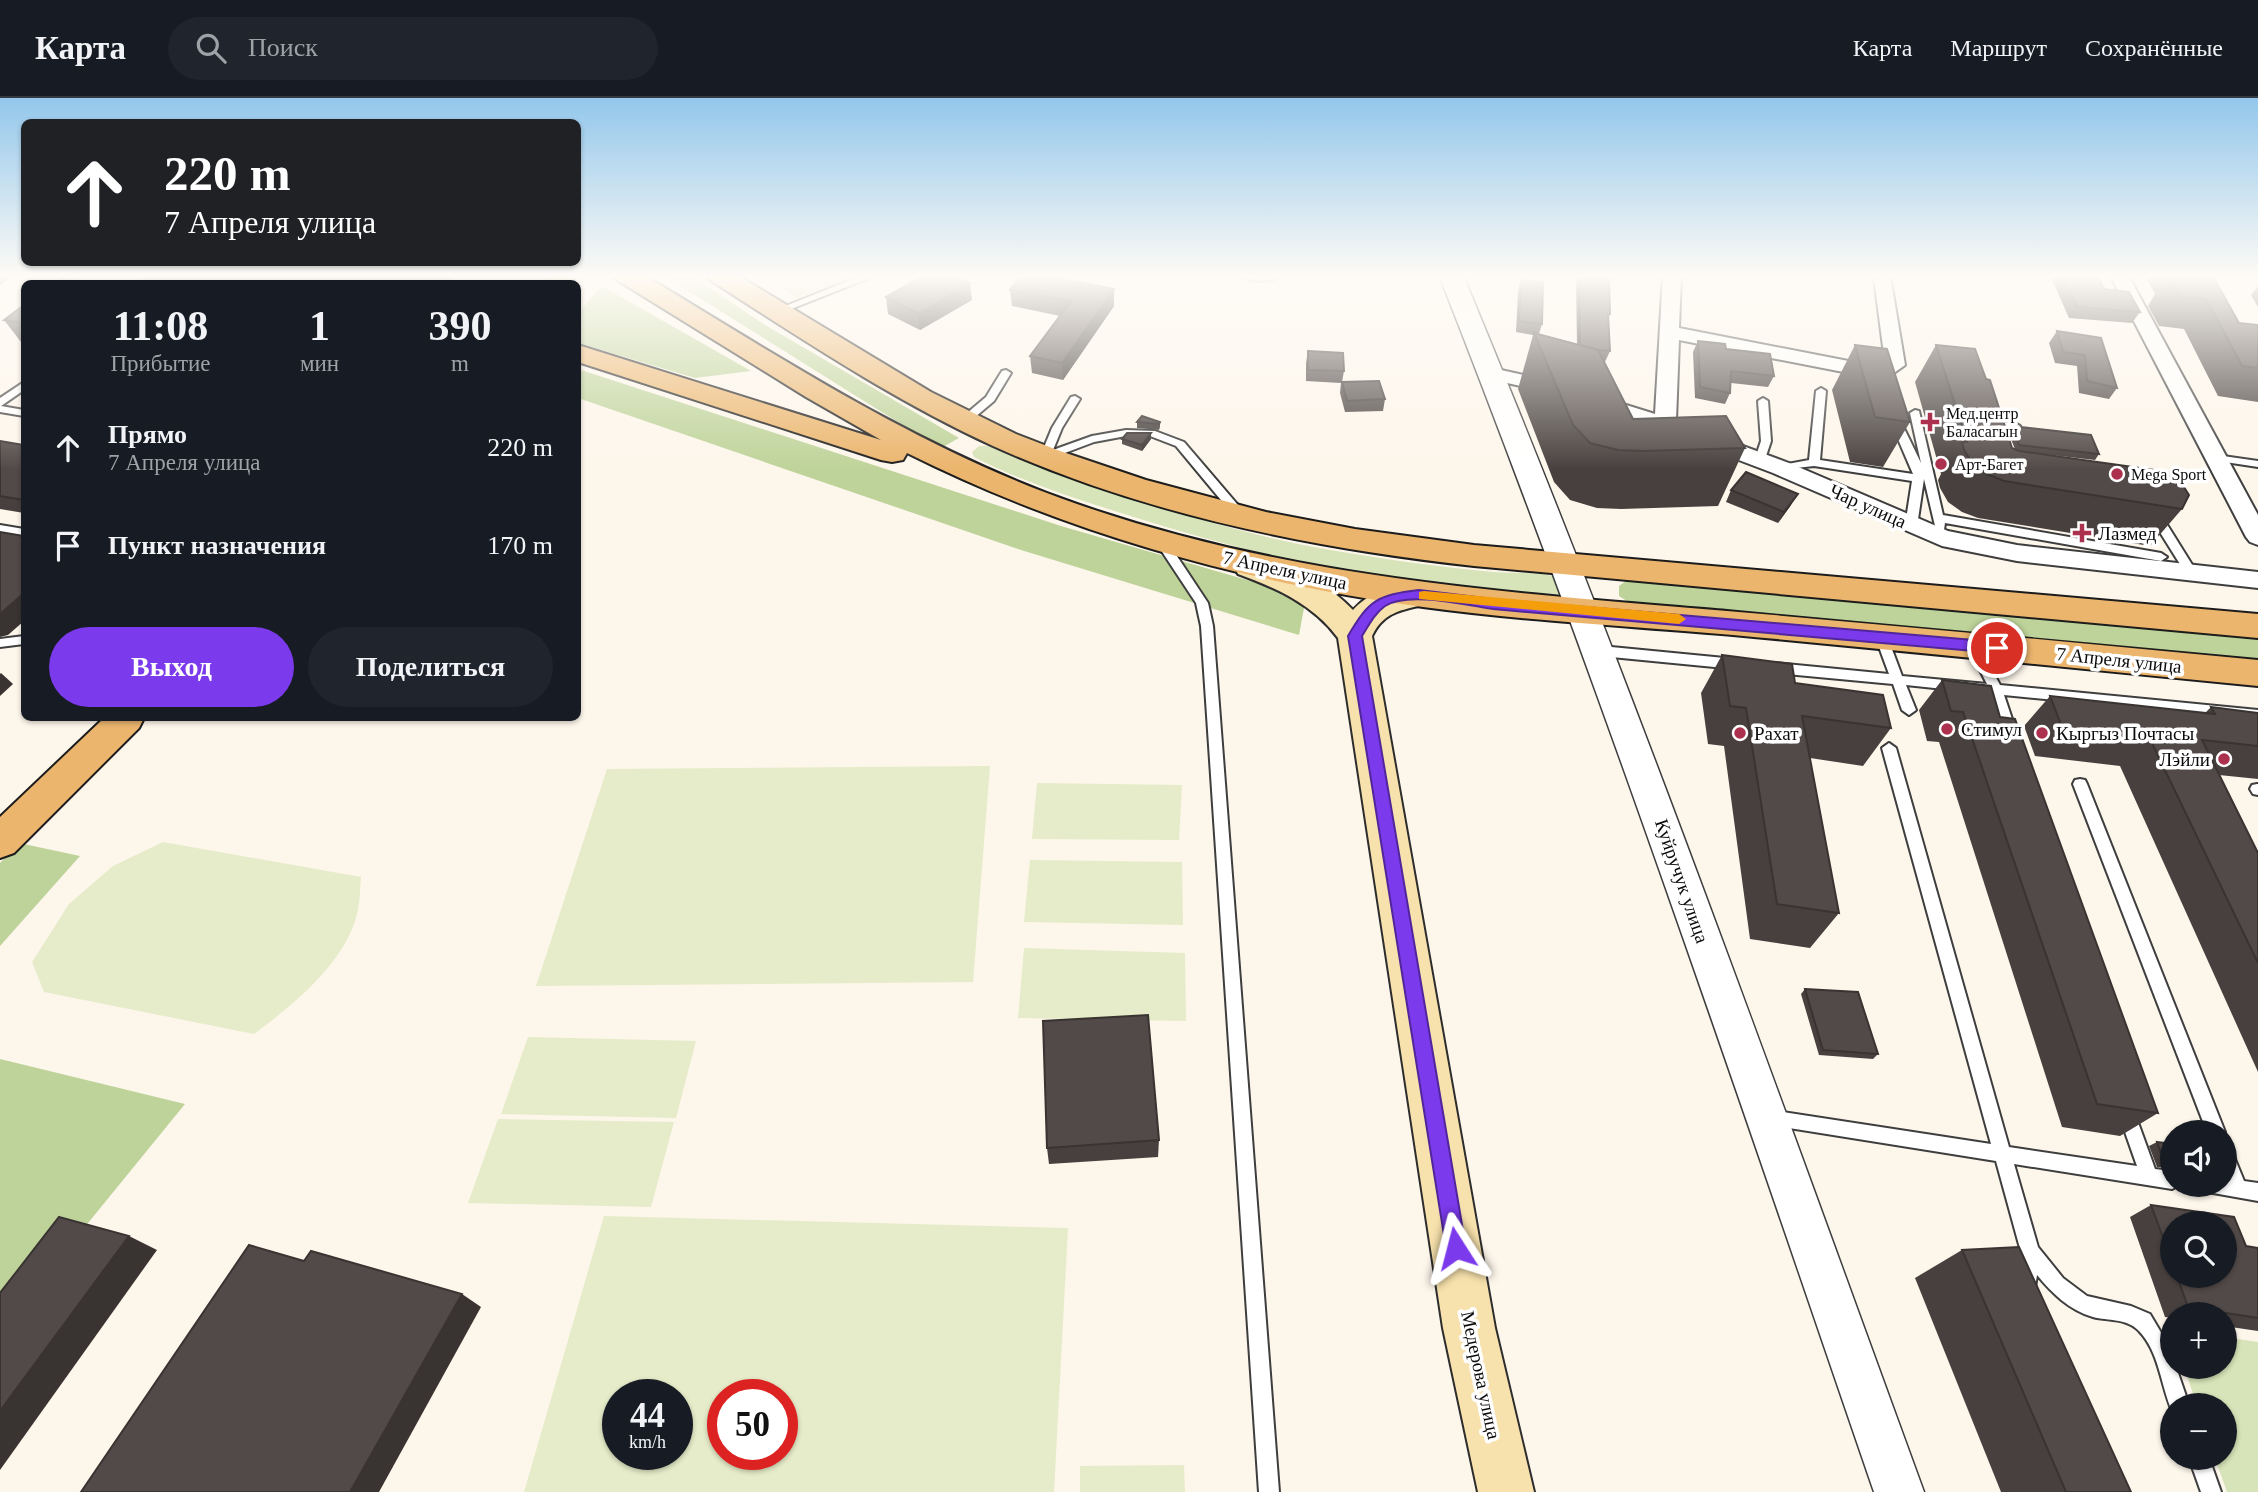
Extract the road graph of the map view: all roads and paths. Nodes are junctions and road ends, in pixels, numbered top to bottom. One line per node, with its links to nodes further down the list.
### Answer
1 (732, 340): 27 (main road, 7 Апреля улица)
2 (825, 340): 21 (main road)
3 (1478, 340): 10 (street, Куйручук улица)
4 (1670, 340): 20 (street)
5 (1711, 340): 6 (street)
6 (1892, 340)
7 (2153, 340): 25 (street)
8 (581, 354): 27 (main road)
9 (1006, 373): 21 (lane)
10 (1492, 374): 20 (street, Чар улица); 42 (street, Куйручук улица)
11 (21, 387): 15 (lane)
12 (1821, 391): 28 (lane)
13 (1075, 399): 24 (lane)
14 (1763, 401): 26 (lane)
15 (0, 403)
16 (1887, 404): 31 (lane)
17 (0, 409): 18 (lane)
18 (21, 412)
19 (1915, 413): 35 (lane)
20 (1665, 424): 26 (street, Чар улица)
21 (973, 426): 24 (main road); 27 (main road)
22 (2015, 426): 23 (lane)
23 (2005, 448)
24 (1045, 457): 33 (main road); 33 (lane)
25 (2216, 458): 29 (lane); 38 (street)
26 (1760, 459): 30 (street, Чар улица)
27 (948, 463): 39 (main road, 7 Апреля улица)
28 (1814, 463): 30 (lane); 31 (lane)
29 (2258, 464)
30 (1782, 468): 34 (street, Чар улица)
31 (1919, 478): 34 (lane)
32 (2146, 500): 43 (lane)
33 (1242, 517): 42 (main road)
34 (1911, 526): 35 (street, Чар улица)
35 (1941, 528): 40 (lane); 43 (street, Чар улица)
36 (0, 529): 37 (lane)
37 (21, 532)
38 (2258, 537)
39 (1161, 541): 41 (main road, 7 Апреля улица); 76 (lane)
40 (2161, 557)
41 (1229, 558): 45 (main road, 7 Апреля улица); 48 (main road, Медерова улица)
42 (1567, 563): 46 (street, Куйручук улица); 47 (main road)
43 (2192, 575): 44 (street, Чар улица)
44 (2258, 580)
45 (1419, 595): 46 (main road, 7 Апреля улица); 48 (main road)
46 (1586, 611): 49 (main road, 7 Апреля улица); 53 (street, Куйручук улица)
47 (2258, 626)
48 (1355, 636): 77 (main road, Медерова улица)
49 (1881, 636): 52 (main road, 7 Апреля улица); 55 (lane)
50 (21, 640): 51 (lane)
51 (0, 643)
52 (1973, 645): 54 (main road, 7 Апреля улица); 56 (lane)
53 (1601, 651): 55 (lane); 65 (street, Куйручук улица)
54 (2258, 673)
55 (1900, 680): 56 (lane); 57 (lane)
56 (1996, 689): 58 (lane); 59 (lane)
57 (1909, 710)
58 (2258, 715)
59 (2005, 719)
60 (123, 721): 63 (main road)
61 (1889, 748): 67 (lane)
62 (2080, 784): 66 (lane)
63 (0, 842)
64 (2122, 1098): 68 (lane)
65 (1766, 1117): 67 (lane); 78 (street, Куйручук улица)
66 (2211, 1120)
67 (2005, 1156): 68 (lane); 72 (lane)
68 (2149, 1177): 69 (lane)
69 (2160, 1178)
70 (2238, 1189): 71 (lane)
71 (2258, 1192)
72 (2030, 1252): 73 (lane); 74 (lane)
73 (2025, 1310)
74 (2175, 1393)
75 (2203, 1470): 79 (lane)
76 (1269, 1492)
77 (1506, 1492)
78 (1899, 1492)
79 (2211, 1492)

